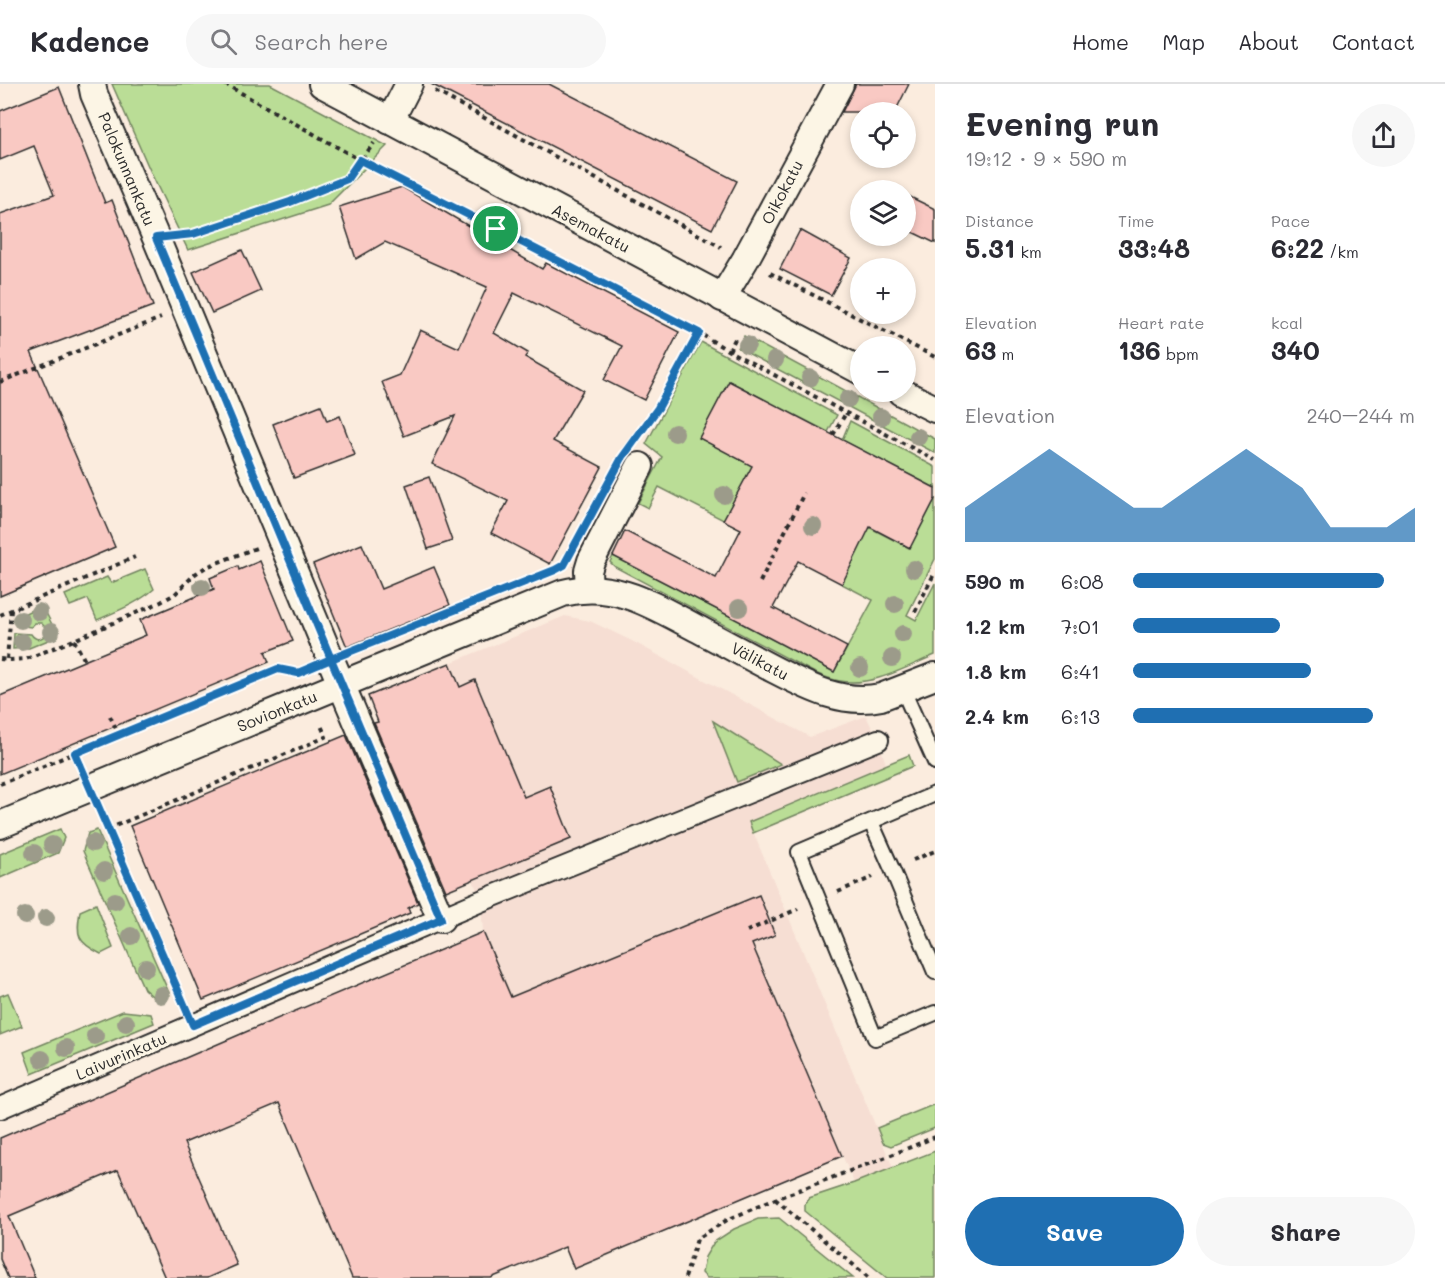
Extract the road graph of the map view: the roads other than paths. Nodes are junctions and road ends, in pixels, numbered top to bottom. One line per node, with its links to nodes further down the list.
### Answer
1 (92, 84): 13 (street, Palokunnankatu)
2 (322, 84): 5 (street, Asemakatu)
3 (840, 84): 6 (street, Oikokatu)
4 (421, 87): 5 (street)
5 (390, 121): 6 (street, Asemakatu)
6 (722, 298): 7 (street, Asemakatu)
7 (850, 365)
8 (916, 400): 9 (street)
9 (935, 410)
10 (640, 466): 11 (street)
11 (589, 589): 13 (street, Sovionkatu); 14 (street, Välikatu)
12 (935, 676): 14 (street, Välikatu)
13 (340, 684): 19 (street, Sovionkatu); 20 (street, Palokunnankatu)
14 (903, 690): 16 (lane)
15 (878, 740): 20 (street, Laivurinkatu)
16 (935, 762)
17 (935, 794): 18 (lane)
18 (871, 822): 21 (lane); 22 (lane)
19 (0, 825)
20 (441, 919): 23 (street, Laivurinkatu)
21 (935, 972)
22 (935, 1013)
23 (0, 1108)

